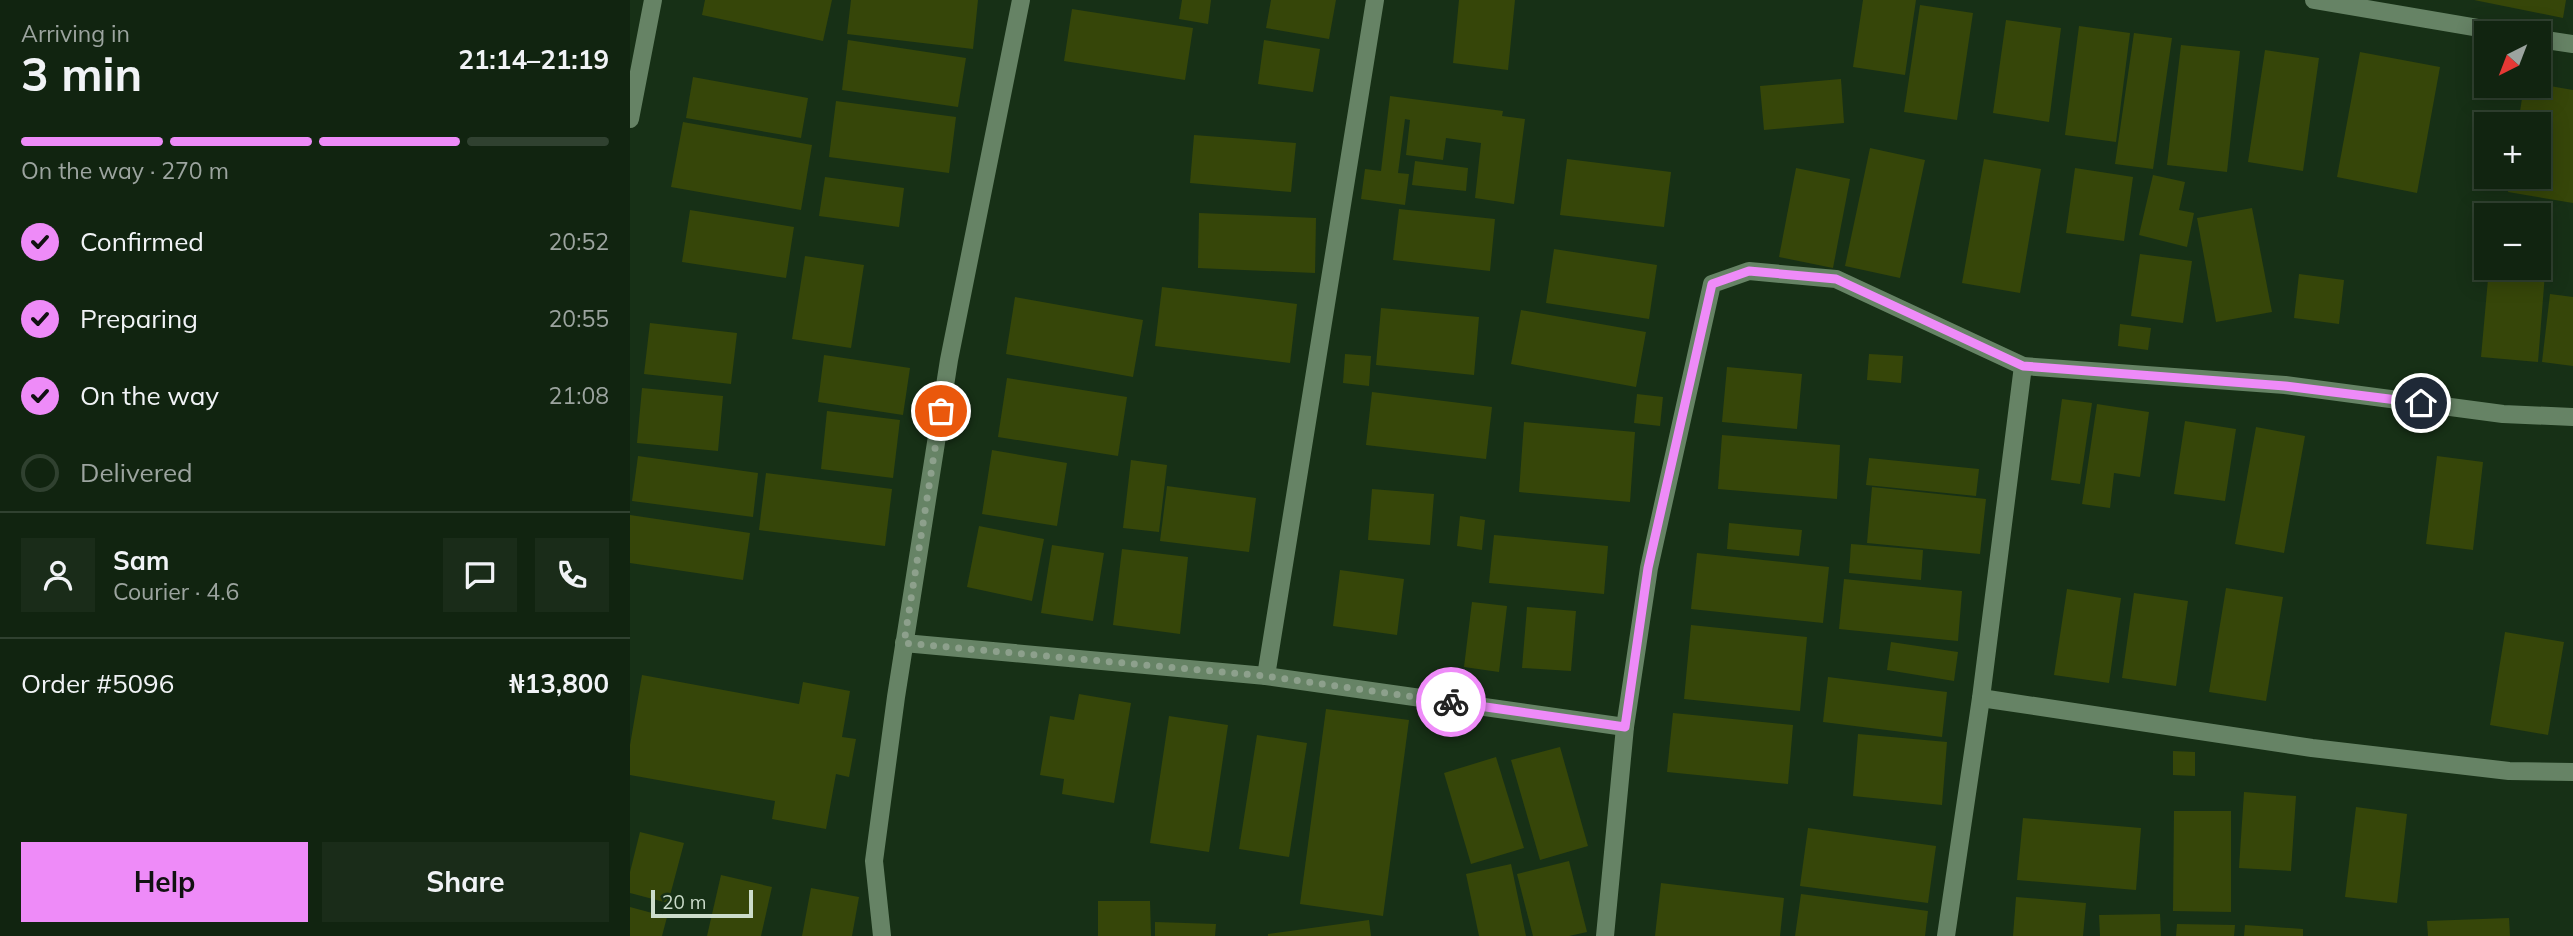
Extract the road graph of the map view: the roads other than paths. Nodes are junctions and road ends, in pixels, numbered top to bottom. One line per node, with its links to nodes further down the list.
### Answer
1 (653, 0): 8 (street)
2 (1021, 0): 11 (street)
3 (1376, 0): 12 (street)
4 (2314, 0): 5 (street)
5 (2474, 27)
6 (2552, 40): 7 (street)
7 (2573, 44)
8 (630, 119)
9 (2023, 366): 10 (street); 13 (street); 14 (street)
10 (2573, 417)
11 (904, 643): 12 (street); 16 (street)
12 (1266, 676): 14 (street)
13 (1981, 698): 15 (street); 18 (street)
14 (1625, 727): 17 (street)
15 (2573, 772)
16 (882, 936)
17 (1605, 936)
18 (1946, 936)

